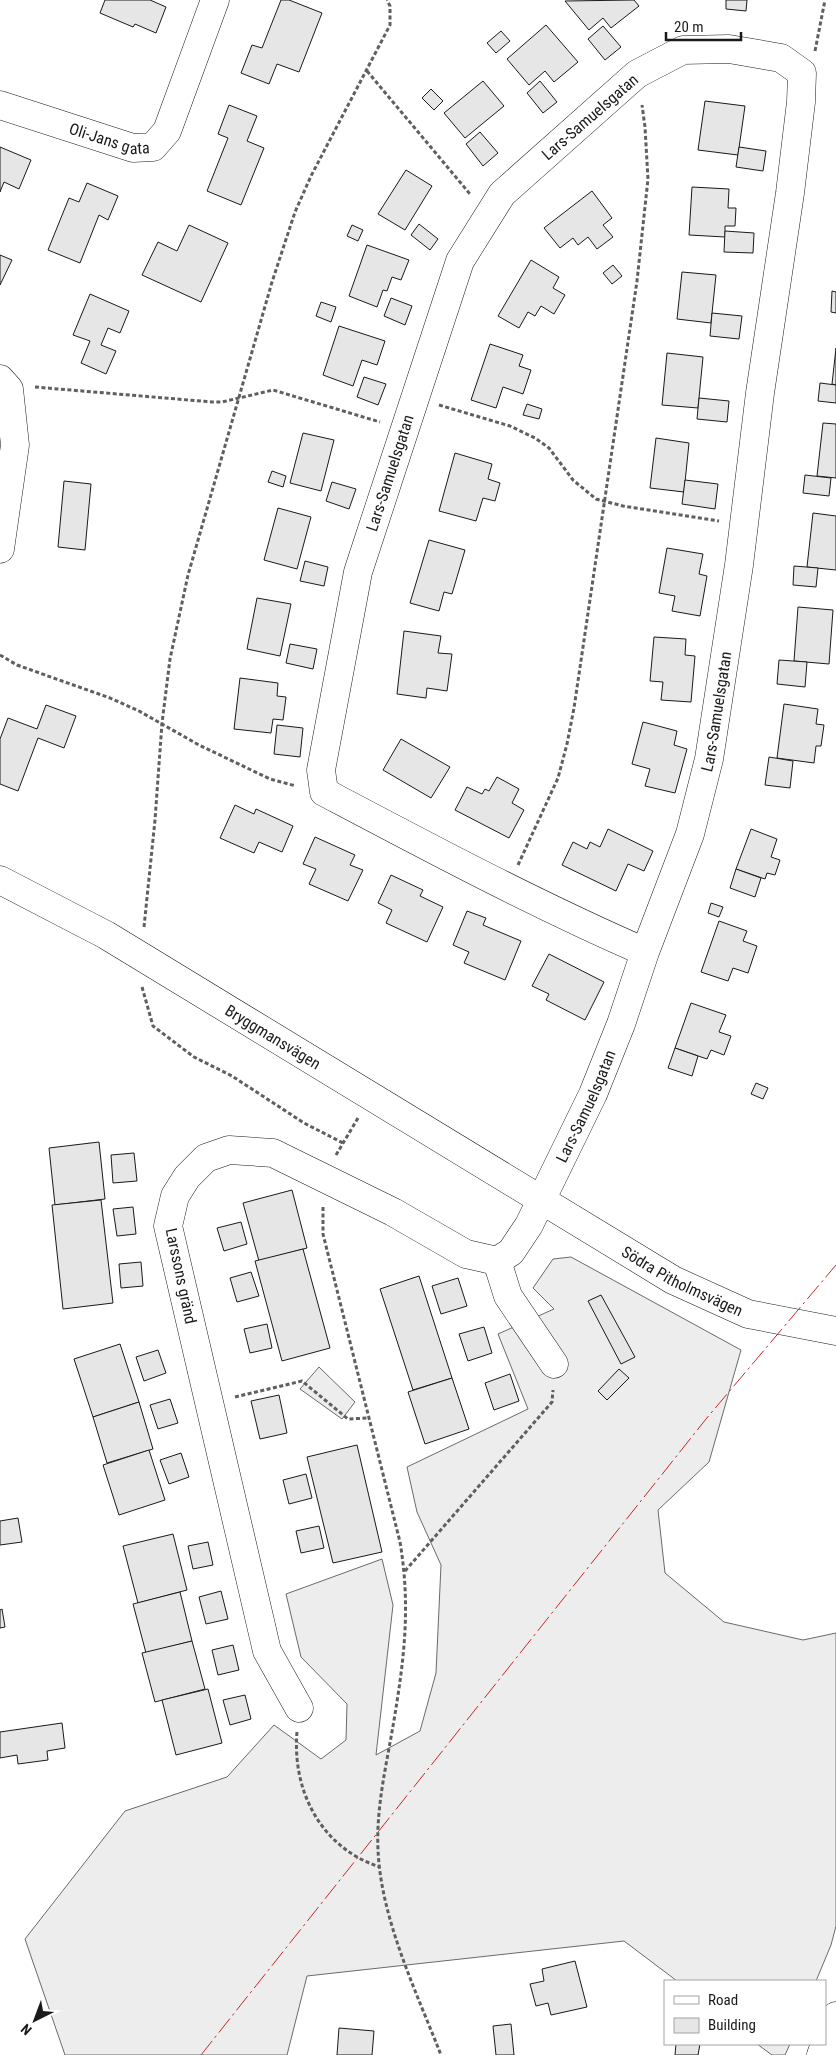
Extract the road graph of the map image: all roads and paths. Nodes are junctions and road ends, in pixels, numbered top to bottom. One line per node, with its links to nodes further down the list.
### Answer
1 (215, 0): 7 (street, Oli-Jans gata)
2 (387, 0): 4 (path)
3 (825, 0): 5 (path)
4 (367, 71): 8 (path); 10 (path)
5 (802, 73): 6 (street, Lars-Samuelsgatan); 14 (street, Lars-Samuelsgatan)
6 (637, 74): 8 (street, Lars-Samuelsgatan); 13 (path)
7 (0, 105)
8 (488, 215): 11 (street, Lars-Samuelsgatan)
9 (5, 387): 10 (path); 15 (street)
10 (239, 398): 12 (path); 17 (path)
11 (414, 398): 12 (street, Lars-Samuelsgatan); 13 (path)
12 (404, 430): 18 (street, Lars-Samuelsgatan)
13 (605, 502): 14 (path); 20 (path)
14 (744, 524): 22 (street, Lars-Samuelsgatan)
15 (0, 549)
16 (0, 655): 17 (path)
17 (162, 723): 18 (path); 21 (path)
18 (324, 792): 20 (street)
19 (0, 880): 21 (street, Bryggmansvägen)
20 (508, 887): 22 (street)
21 (140, 946): 23 (street, Bryggmansvägen); 24 (path)
22 (645, 952): 26 (street, Lars-Samuelsgatan)
23 (372, 1096): 24 (path); 26 (street, Bryggmansvägen)
24 (343, 1143): 25 (path)
25 (328, 1180): 27 (street, Larssons gränd); 30 (street, Larssons gränd); 31 (path)
26 (542, 1200): 27 (street); 28 (street, Södra Pitholmsvägen)
27 (496, 1261): 29 (street)
28 (836, 1330)
29 (554, 1364): 32 (path)
30 (209, 1402): 31 (path); 33 (street, Larssons gränd)
31 (369, 1418): 32 (path)
32 (405, 1571): 34 (path)
33 (299, 1708): 34 (path)
34 (380, 1867): 37 (path)
35 (836, 2016): 36 (street)
36 (826, 2044)
37 (441, 2055)

